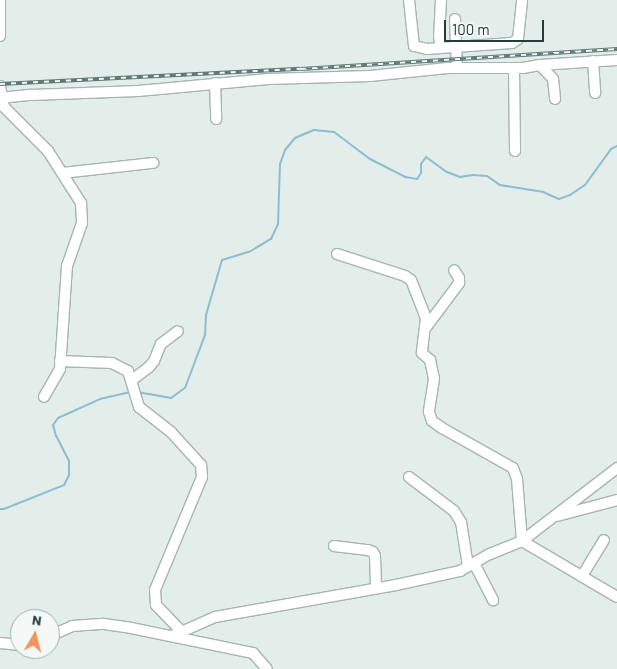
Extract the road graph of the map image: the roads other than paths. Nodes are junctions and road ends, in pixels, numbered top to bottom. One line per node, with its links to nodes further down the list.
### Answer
1 (0, 0): 6 (street)
2 (409, 0): 7 (street)
3 (440, 0): 7 (street)
4 (522, 0): 8 (street)
5 (454, 18): 8 (street)
6 (0, 36)
7 (441, 48): 8 (street)
8 (456, 49): 12 (street)
9 (617, 60): 10 (street)
10 (593, 61): 11 (street); 16 (street)
11 (540, 65): 13 (street); 18 (street)
12 (457, 68): 13 (street); 14 (street)
13 (514, 68): 20 (street)
14 (215, 83): 17 (street); 19 (street)
15 (0, 86): 17 (street)
16 (595, 93)
17 (1, 98): 22 (street)
18 (555, 99)
19 (216, 119)
20 (515, 151)
21 (153, 164): 22 (street)
22 (62, 173): 27 (street)
23 (337, 254): 25 (street)
24 (454, 270): 25 (street)
25 (426, 326): 35 (street)
26 (178, 331): 28 (street)
27 (60, 361): 28 (street); 29 (street)
28 (133, 387): 43 (street)
29 (44, 397)
30 (617, 468): 33 (street)
31 (409, 477): 37 (street)
32 (617, 500): 33 (street)
33 (552, 517): 35 (street)
34 (604, 540): 38 (street)
35 (522, 541): 37 (street); 38 (street)
36 (334, 546): 39 (street)
37 (471, 565): 39 (street); 41 (street)
38 (582, 576): 40 (street)
39 (376, 588): 43 (street)
40 (617, 597)
41 (493, 600)
42 (60, 631): 43 (street)
43 (177, 634): 44 (street)
44 (267, 669)

